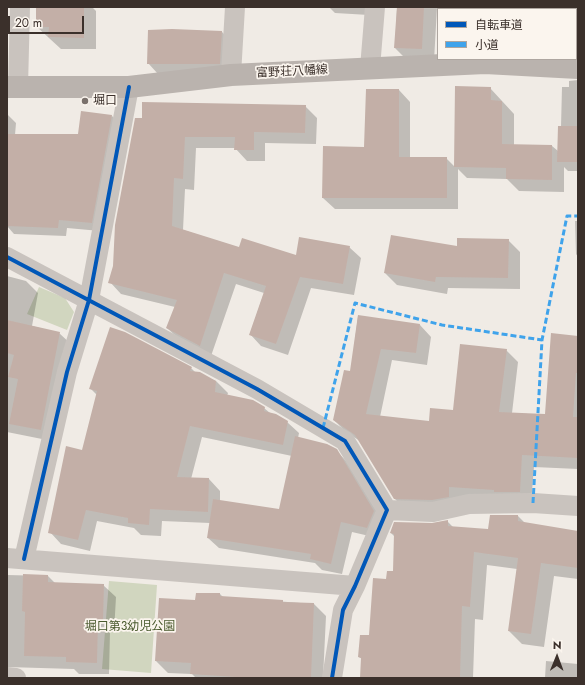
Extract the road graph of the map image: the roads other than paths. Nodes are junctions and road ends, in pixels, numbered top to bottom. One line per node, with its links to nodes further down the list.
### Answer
1 (20, 7): 8 (street)
2 (234, 7): 7 (street)
3 (375, 7): 5 (street)
4 (485, 61): 5 (main road, 富野荘八幡線); 6 (main road, 富野荘八幡線)
5 (370, 68): 7 (main road, 富野荘八幡線)
6 (578, 68)
7 (231, 75): 9 (main road, 富野荘八幡線)
8 (12, 87): 9 (main road, 富野荘八幡線)
9 (129, 87): 11 (street)
10 (7, 256): 11 (street)
11 (89, 300): 13 (street); 14 (street)
12 (578, 506): 13 (street)
13 (387, 510): 15 (street)
14 (15, 558): 15 (street)
15 (355, 586): 18 (street)
16 (7, 677): 17 (street)
17 (16, 678)
18 (332, 678)

